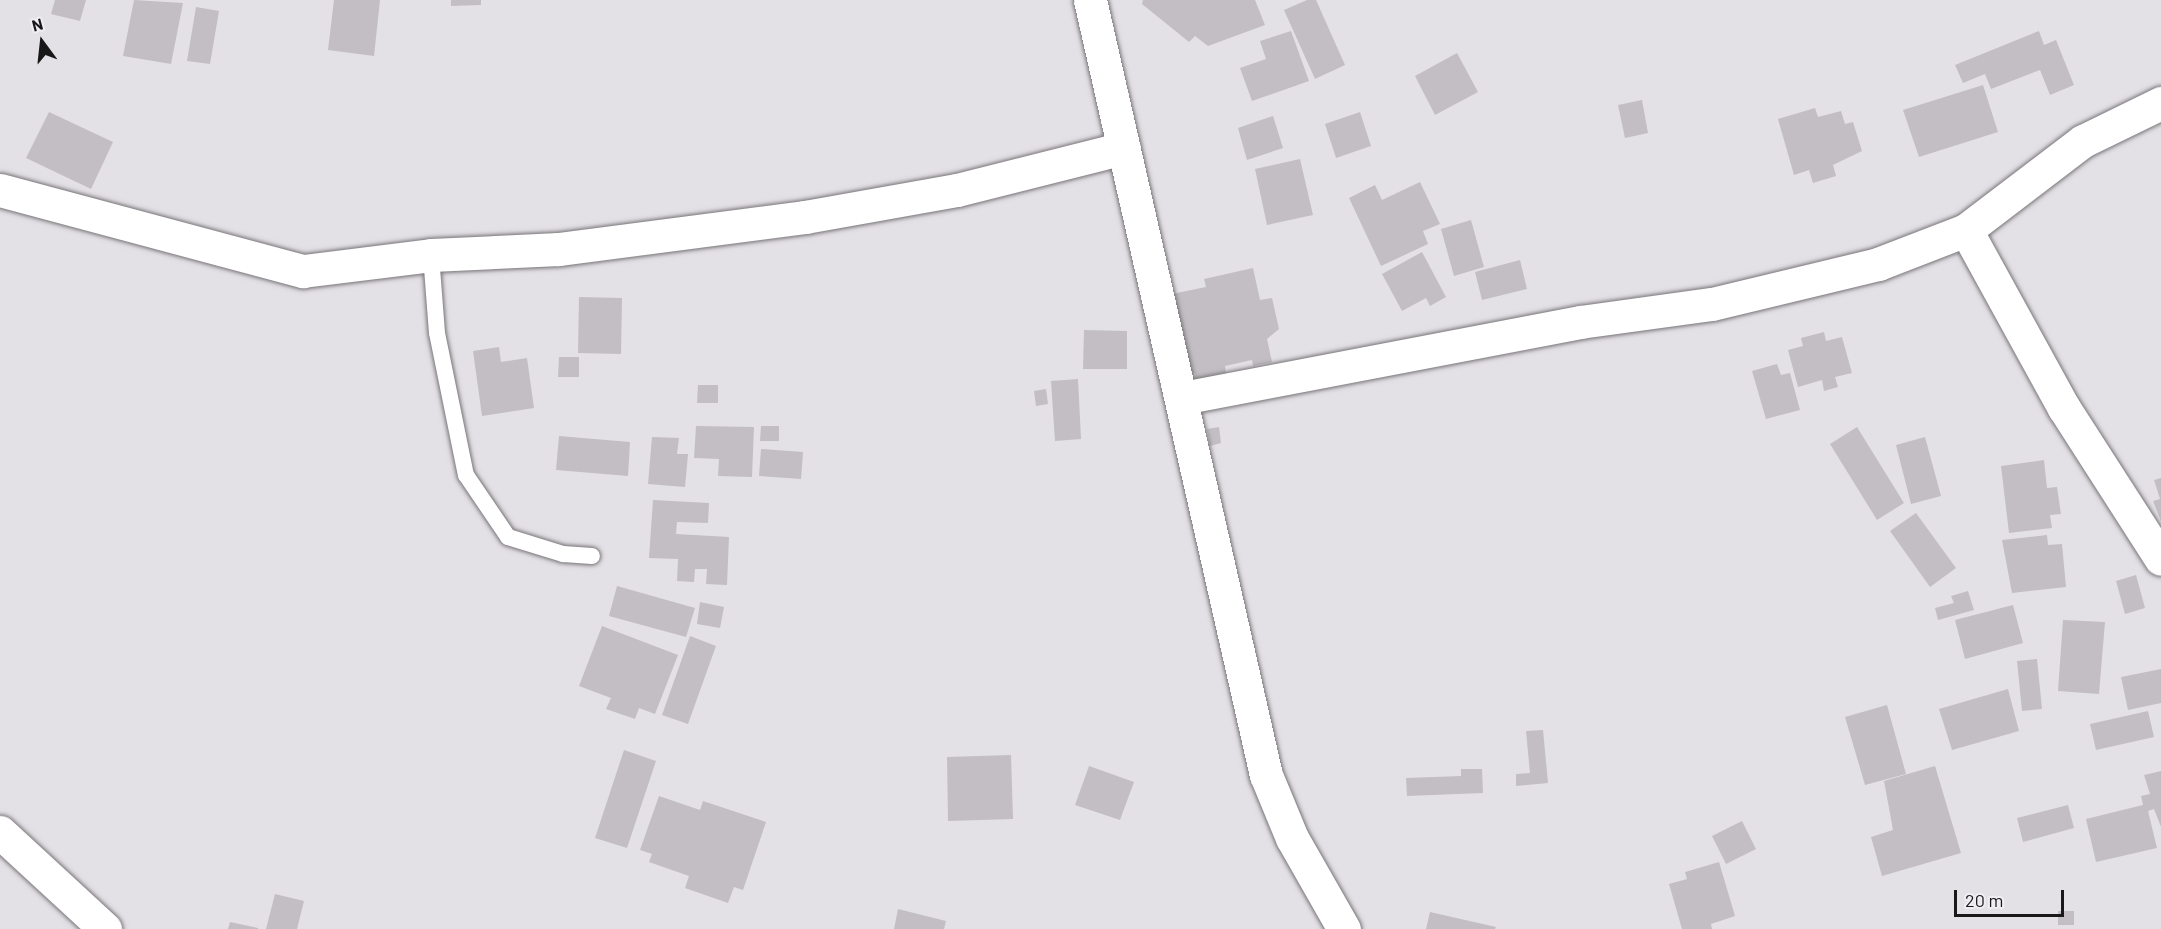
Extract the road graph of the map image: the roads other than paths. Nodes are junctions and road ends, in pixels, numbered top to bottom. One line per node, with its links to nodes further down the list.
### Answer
1 (1090, 0): 3 (street)
2 (2161, 103): 5 (street)
3 (1124, 148): 6 (street); 7 (street)
4 (0, 190): 6 (street)
5 (1966, 230): 7 (street); 9 (street)
6 (431, 255): 8 (lane)
7 (1182, 398): 12 (street)
8 (592, 556)
9 (2161, 559)
10 (0, 832): 11 (street)
11 (105, 929)
12 (1344, 929)

